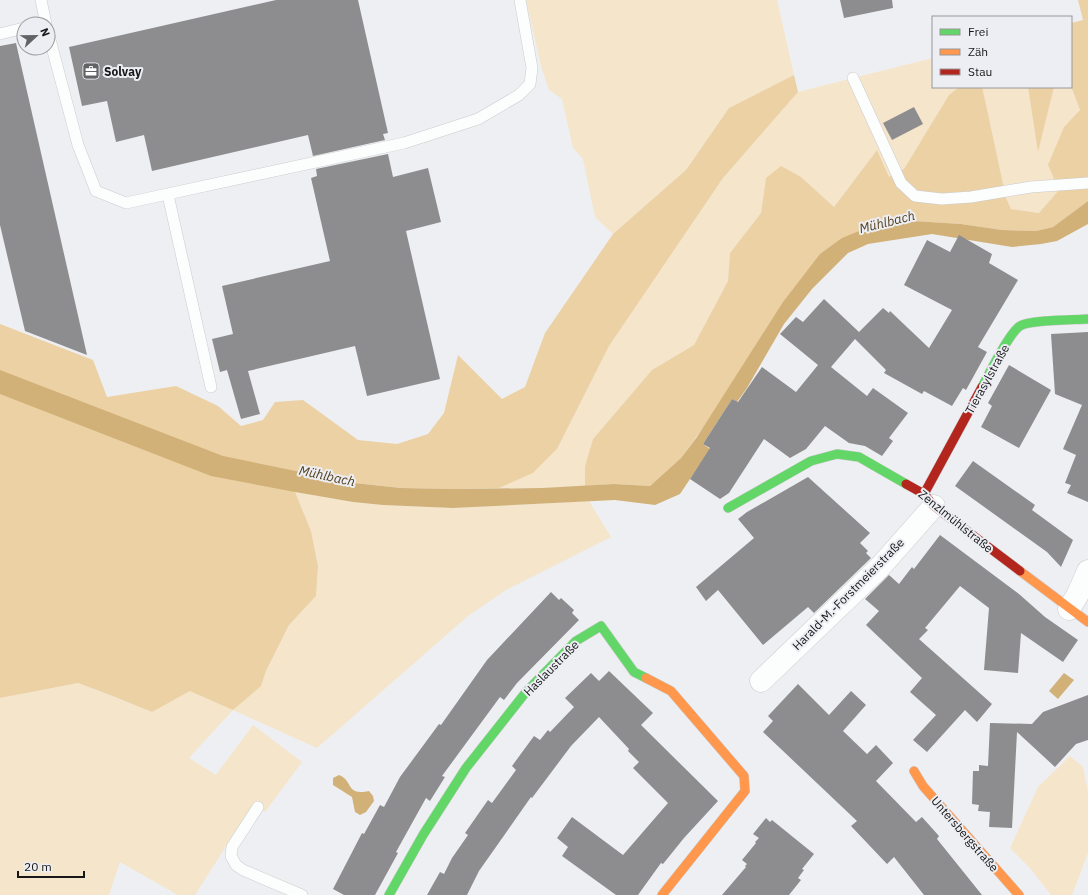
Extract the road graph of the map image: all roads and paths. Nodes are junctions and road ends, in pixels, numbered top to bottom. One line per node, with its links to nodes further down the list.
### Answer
1 (41, 0): 3 (lane)
2 (520, 0): 9 (lane)
3 (43, 16)
4 (16, 30): 5 (lane)
5 (0, 34)
6 (53, 56): 9 (lane)
7 (853, 78): 8 (lane)
8 (1088, 183)
9 (168, 195): 11 (lane)
10 (1088, 320): 12 (street, Tierasylstraße)
11 (211, 387)
12 (929, 500): 13 (street, Zenzlmühlstraße); 15 (street, Zenzlmühlstraße); 17 (street, Harald-M.-Forstmeierstraße)
13 (728, 508)
14 (1088, 571): 15 (street)
15 (1069, 609): 16 (street, Zenzlmühlstraße)
16 (1088, 622)
17 (761, 681)
18 (914, 771): 23 (street, Untersbergstraße)
19 (258, 808): 20 (lane)
20 (302, 895)
21 (389, 895): 22 (street, Haslaustraße)
22 (662, 895)
23 (1019, 895)

